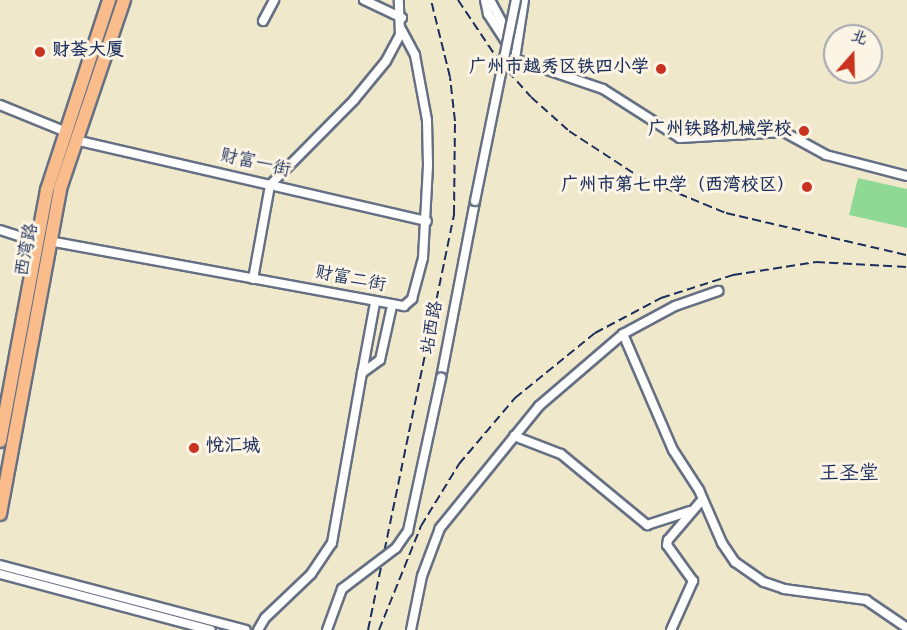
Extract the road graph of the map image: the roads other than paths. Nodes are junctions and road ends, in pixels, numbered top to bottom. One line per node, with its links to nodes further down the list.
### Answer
1 (109, 0): 16 (main road, 西湾路)
2 (124, 0): 17 (main road, 西湾路)
3 (274, 0): 11 (street)
4 (364, 0): 10 (street)
5 (399, 0): 10 (street)
6 (485, 0): 13 (street)
7 (490, 0): 14 (street)
8 (516, 0): 13 (street, 站西路, bridge)
9 (524, 0): 14 (street)
10 (402, 18): 12 (street)
11 (263, 21)
12 (401, 29): 19 (street); 20 (street)
13 (507, 43): 41 (street, 站西路, bridge)
14 (516, 48): 18 (street)
15 (0, 105): 16 (street)
16 (64, 131): 22 (main road, 西湾路)
17 (75, 140): 19 (street, 财富一街); 22 (main road, 西湾路)
18 (907, 176)
19 (270, 185): 20 (street, 财富一街); 23 (street)
20 (427, 221): 26 (street)
21 (0, 230): 22 (street, 财富二街)
22 (43, 242): 23 (street, 财富二街); 29 (main road, 西湾路); 34 (main road, 西湾路)
23 (253, 279): 25 (street, 财富二街)
24 (718, 291): 27 (street)
25 (375, 303): 26 (street, 财富二街); 28 (street)
26 (392, 306): 28 (street, 财富二街)
27 (623, 334): 30 (street); 32 (street)
28 (362, 373): 40 (street)
29 (2, 415): 31 (main road, 西湾路)
30 (514, 436): 33 (street); 42 (street)
31 (0, 441)
32 (702, 500): 33 (street); 37 (street)
33 (690, 511): 43 (street)
34 (0, 514)
35 (0, 565): 39 (street)
36 (0, 574): 38 (street)
37 (907, 628)
38 (211, 630)
39 (246, 630)
40 (258, 630)
41 (327, 630)
42 (411, 630)
43 (671, 630)

